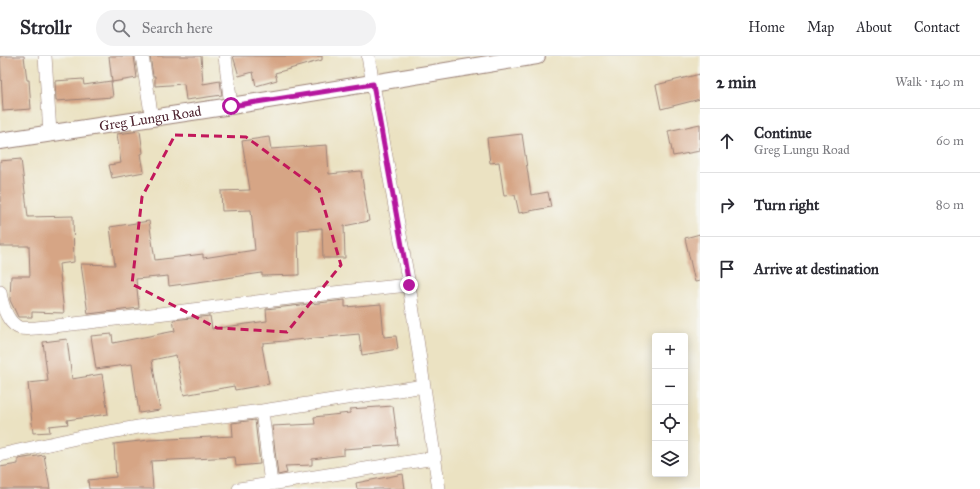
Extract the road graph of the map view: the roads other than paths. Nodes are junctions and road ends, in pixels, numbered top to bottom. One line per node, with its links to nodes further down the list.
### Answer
1 (45, 56): 9 (street)
2 (142, 56): 8 (street)
3 (224, 56): 7 (street)
4 (368, 56): 6 (street)
5 (537, 56): 6 (street, Greg Lungu Road)
6 (373, 84): 7 (street, Greg Lungu Road); 11 (street)
7 (231, 106): 8 (street, Greg Lungu Road)
8 (152, 119): 9 (street, Greg Lungu Road)
9 (50, 133): 10 (street, Greg Lungu Road)
10 (0, 142)
11 (409, 285): 12 (street); 13 (street)
12 (0, 292)
13 (424, 386): 14 (street); 16 (street)
14 (262, 411): 15 (street); 17 (street)
15 (0, 455)
16 (435, 458): 17 (street); 19 (street)
17 (271, 484): 18 (street)
18 (239, 489)
19 (439, 489)

